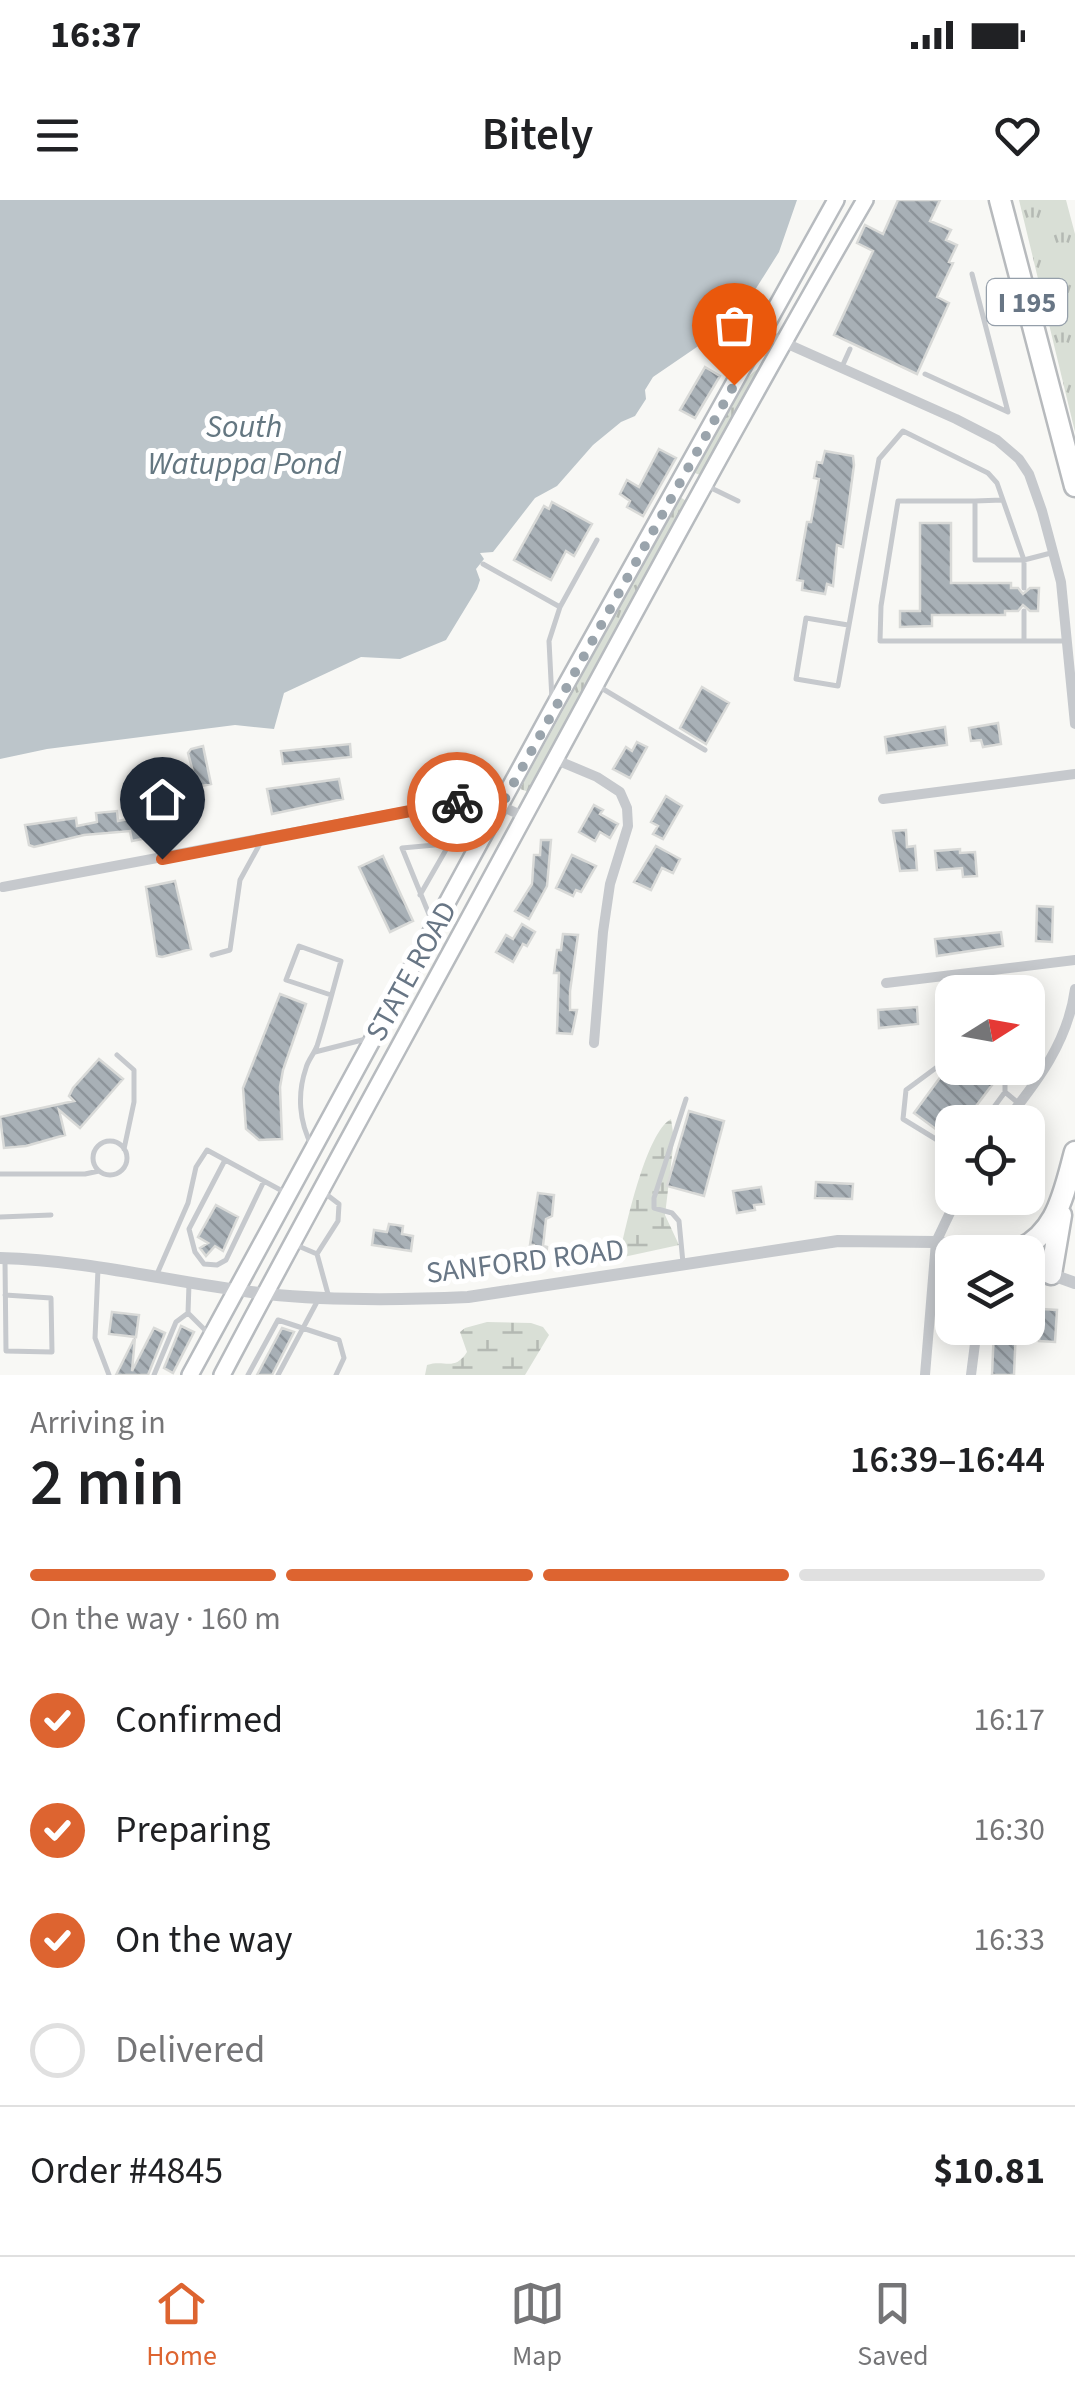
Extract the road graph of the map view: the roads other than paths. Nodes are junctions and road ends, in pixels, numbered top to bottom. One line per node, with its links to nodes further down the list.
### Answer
1 (836, 200): 5 (main road, STATE ROAD)
2 (865, 200): 6 (main road, STATE ROAD)
3 (1000, 200): 11 (highway, I 195)
4 (972, 274): 9 (lane)
5 (763, 333): 6 (street); 10 (main road, STATE ROAD)
6 (783, 342): 8 (street); 12 (main road, STATE ROAD)
7 (850, 349): 8 (lane)
8 (841, 369): 17 (street)
9 (925, 374)
10 (680, 482): 12 (street); 27 (main road, STATE ROAD)
11 (1075, 486)
12 (702, 488): 15 (lane); 26 (main road, STATE ROAD)
13 (1002, 500): 14 (lane); 18 (lane); 23 (lane)
14 (976, 501): 18 (lane); 24 (lane)
15 (738, 502)
16 (597, 540): 21 (lane)
17 (1054, 552): 18 (lane); 25 (street)
18 (1024, 560): 20 (lane)
19 (484, 564): 21 (lane)
20 (1024, 588)
21 (560, 607): 27 (lane)
22 (1024, 611): 24 (lane)
23 (848, 625): 23 (lane)
24 (1024, 641): 25 (lane)
25 (1068, 641): 28 (street)
26 (595, 685): 29 (lane); 30 (main road, STATE ROAD)
27 (553, 708): 33 (main road, STATE ROAD)
28 (1075, 724)
29 (704, 750)
30 (554, 759): 34 (main road, STATE ROAD); 47 (street)
31 (1075, 774): 32 (street)
32 (883, 800)
33 (501, 806): 34 (street); 35 (street); 36 (main road, STATE ROAD)
34 (523, 816): 65 (main road, STATE ROAD)
35 (262, 840): 38 (street); 41 (lane)
36 (482, 841): 37 (lane); 40 (main road, STATE ROAD)
37 (451, 842): 39 (lane); 39 (lane)
38 (1, 888)
39 (420, 895): 40 (lane)
40 (434, 927): 46 (main road, STATE ROAD)
41 (212, 954)
42 (1075, 960): 43 (street)
43 (886, 983)
44 (1075, 990): 54 (street)
45 (331, 995): 45 (lane); 48 (lane)
46 (374, 1037): 48 (lane); 58 (main road, STATE ROAD)
47 (594, 1044)
48 (315, 1052): 58 (lane)
49 (117, 1055): 57 (lane)
50 (935, 1069): 56 (lane)
51 (1005, 1085): 52 (lane)
52 (1006, 1092): 54 (lane); 55 (lane)
53 (686, 1099): 76 (lane)
54 (1020, 1104)
55 (996, 1105)
56 (935, 1139)
57 (124, 1148): 61 (lane); 61 (lane)
58 (314, 1148): 66 (main road, STATE ROAD)
59 (1075, 1152): 63 (highway)
60 (225, 1160): 64 (lane); 64 (lane); 79 (lane)
61 (99, 1170): 62 (lane)
62 (0, 1174)
63 (1069, 1174): 69 (highway); 78 (highway)
64 (264, 1181): 66 (lane)
65 (320, 1189): 71 (main road, STATE ROAD); 72 (lane)
66 (288, 1194): 82 (main road, STATE ROAD)
67 (51, 1215): 68 (lane)
68 (0, 1217)
69 (1043, 1235)
70 (935, 1242): 76 (street, SANFORD ROAD)
71 (290, 1243): 72 (lane); 83 (main road, STATE ROAD)
72 (317, 1254): 85 (lane)
73 (935, 1254): 98 (street)
74 (2, 1258): 75 (street, SANFORD ROAD); 84 (lane)
75 (98, 1266): 79 (street, SANFORD ROAD); 92 (lane)
76 (683, 1266): 85 (street, SANFORD ROAD)
77 (1045, 1272): 78 (street)
78 (1051, 1274): 81 (street)
79 (157, 1275): 80 (street, SANFORD ROAD)
80 (189, 1280): 82 (street, SANFORD ROAD); 86 (lane)
81 (1075, 1282)
82 (236, 1288): 83 (street, SANFORD ROAD); 88 (main road, STATE ROAD)
83 (265, 1293): 85 (street, SANFORD ROAD); 91 (main road, STATE ROAD)
84 (5, 1294): 90 (lane); 90 (lane)
85 (324, 1297): 87 (lane)
86 (188, 1313): 88 (lane); 93 (lane)
87 (304, 1326): 95 (lane); 96 (lane); 97 (lane)
88 (210, 1336): 94 (main road, STATE ROAD)
89 (976, 1345): 99 (street)
90 (3, 1351)
91 (224, 1374)
92 (109, 1375)
93 (154, 1375)
94 (190, 1375)
95 (248, 1375)
96 (278, 1375)
97 (336, 1375)
98 (925, 1375)
99 (972, 1375)

